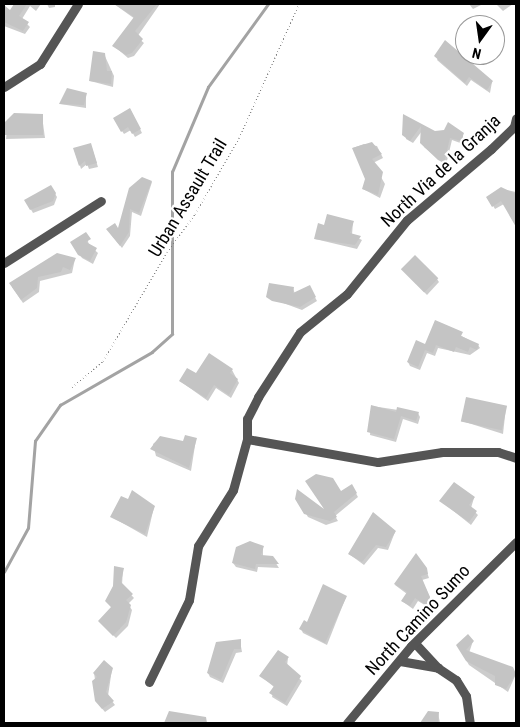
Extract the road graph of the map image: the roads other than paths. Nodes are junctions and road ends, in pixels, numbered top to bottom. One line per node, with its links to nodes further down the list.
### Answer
1 (78, 4): 2 (street)
2 (4, 87)
3 (516, 118): 6 (street, North Via de la Granja)
4 (101, 201): 5 (street)
5 (4, 262)
6 (247, 439): 7 (street); 12 (street, North Via de la Granja)
7 (516, 458)
8 (516, 542): 9 (street, North Camino Sumo)
9 (415, 643): 10 (street, North Camino Sumo); 11 (street)
10 (400, 661): 11 (street); 13 (street, North Camino Sumo)
11 (438, 668): 14 (street)
12 (149, 682)
13 (347, 723)
14 (470, 723)

